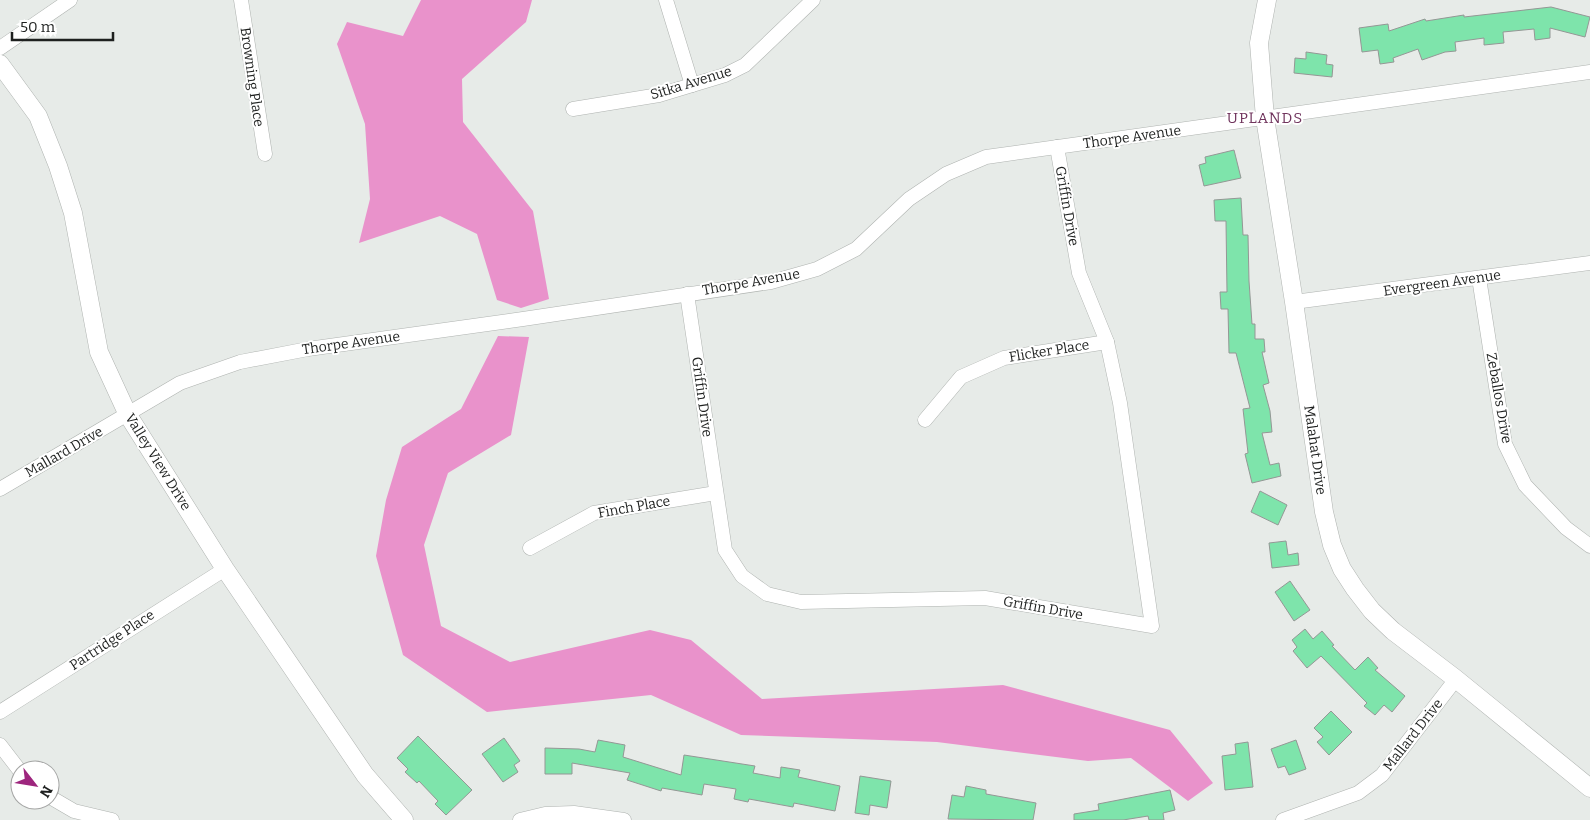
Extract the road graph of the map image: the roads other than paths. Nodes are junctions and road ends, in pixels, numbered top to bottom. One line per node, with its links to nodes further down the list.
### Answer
1 (70, 0): 6 (street)
2 (240, 0): 13 (street, Browning Place)
3 (666, 0): 9 (street)
4 (813, 0): 9 (street, Sitka Avenue)
5 (1267, 0): 11 (street, Malahat Drive)
6 (0, 48)
7 (0, 64): 19 (street, Valley View Drive)
8 (1590, 72): 11 (street, Thorpe Avenue)
9 (692, 85): 10 (street, Sitka Avenue)
10 (573, 109)
11 (1265, 118): 12 (street, Thorpe Avenue); 17 (street, Malahat Drive)
12 (1057, 147): 16 (street, Thorpe Avenue); 18 (street, Griffin Drive)
13 (265, 154)
14 (1590, 263): 15 (street, Evergreen Avenue)
15 (1479, 278): 17 (street, Evergreen Avenue); 23 (street, Zeballos Drive)
16 (688, 294): 19 (street, Thorpe Avenue); 22 (street, Griffin Drive)
17 (1294, 302): 26 (street, Malahat Drive)
18 (1107, 342): 20 (street, Flicker Place); 22 (street, Griffin Drive)
19 (128, 415): 21 (street, Mallard Drive); 25 (street, Valley View Drive)
20 (925, 420)
21 (0, 489)
22 (716, 493): 24 (street, Finch Place)
23 (1590, 546)
24 (530, 548)
25 (225, 569): 27 (street, Partridge Place); 33 (street, Valley View Drive)
26 (1456, 679): 30 (street, Malahat Drive); 36 (street, Mallard Drive)
27 (0, 712)
28 (0, 746): 29 (street)
29 (11, 760)
30 (1590, 788)
31 (60, 803): 32 (street)
32 (112, 820)
33 (404, 820)
34 (520, 820): 35 (street)
35 (624, 820)
36 (1283, 820)

